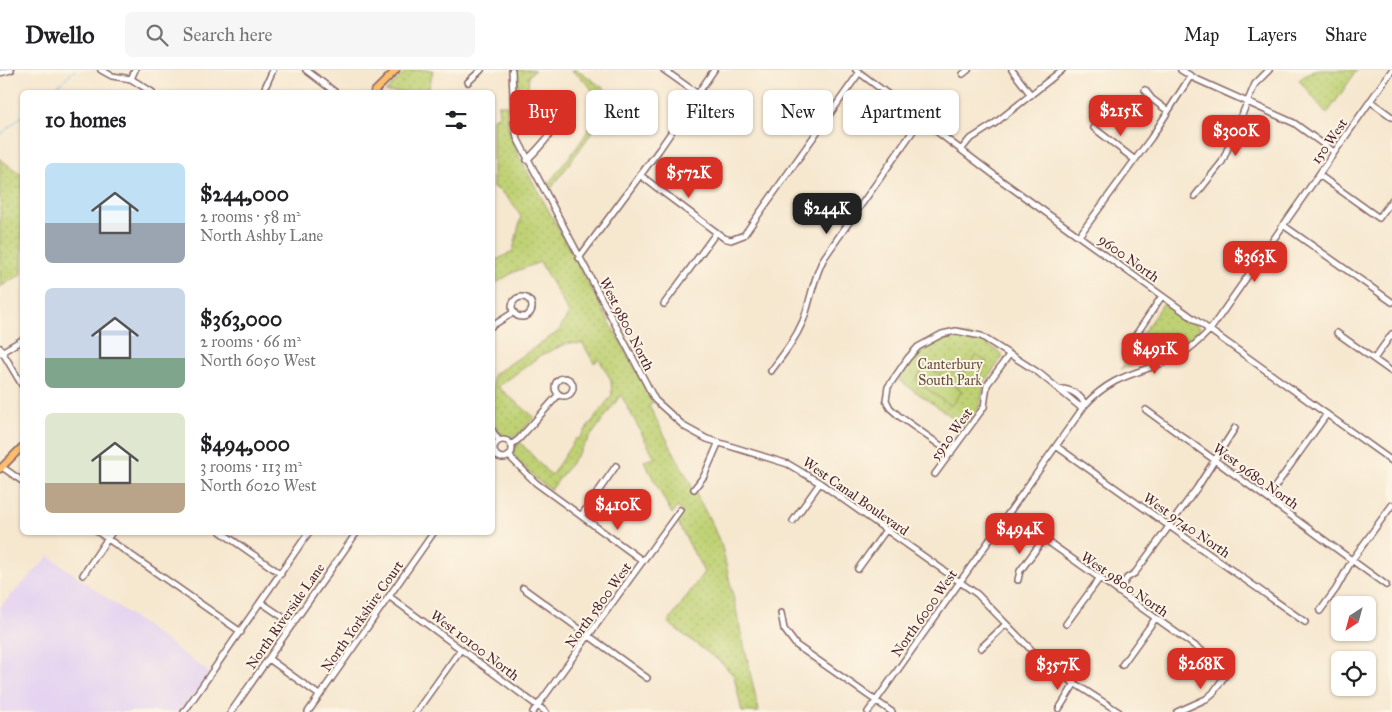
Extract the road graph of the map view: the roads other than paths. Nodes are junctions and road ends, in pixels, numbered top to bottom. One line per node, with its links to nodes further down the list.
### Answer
1 (11, 70): 17 (street)
2 (101, 70): 19 (street)
3 (135, 70): 19 (street)
4 (273, 70): 22 (street)
5 (306, 70): 23 (street)
6 (396, 70): 24 (main road)
7 (481, 70): 20 (street)
8 (512, 70): 41 (street, West 9800 North)
9 (664, 70): 25 (street)
10 (714, 70): 26 (street)
11 (1012, 70): 29 (street)
12 (1062, 70): 29 (street)
13 (1181, 70): 18 (street)
14 (1269, 70): 31 (street)
15 (1392, 70): 30 (street, 150 West)
16 (857, 71): 27 (street, 9600 North); 48 (street)
17 (0, 73)
18 (1190, 77): 31 (street); 32 (street)
19 (132, 80): 21 (street)
20 (468, 82)
21 (149, 90)
22 (263, 90)
23 (332, 90)
24 (376, 90)
25 (692, 90)
26 (701, 90)
27 (881, 90)
28 (1145, 90): 32 (street)
29 (1032, 94): 39 (street)
30 (1370, 101): 33 (street); 40 (street, 150 West)
31 (1248, 102): 40 (street); 45 (street)
32 (1168, 111): 42 (street)
33 (1392, 117)
34 (1094, 128): 42 (street)
35 (549, 135): 41 (street)
36 (669, 135): 43 (street)
37 (910, 135): 64 (street)
38 (940, 135): 39 (street, 9600 North)
39 (961, 150): 49 (street, 9600 North)
40 (1334, 152): 44 (street, 150 West)
41 (527, 160): 50 (street, West 9800 North)
42 (1135, 160): 49 (street)
43 (640, 175): 48 (street); 50 (street)
44 (1319, 175): 46 (street); 47 (street, 150 West)
45 (1195, 196)
46 (1392, 200)
47 (1284, 225): 52 (street); 56 (street, 150 West)
48 (716, 232): 53 (street)
49 (1080, 236): 51 (street, 9600 North)
50 (579, 258): 68 (street, West 9800 North)
51 (1162, 296): 56 (street, 9600 North); 61 (street)
52 (1392, 302)
53 (664, 304)
54 (514, 312): 55 (street)
55 (495, 324)
56 (1210, 330): 69 (street, North 6000 West); 71 (street, 9600 North)
57 (1337, 333): 63 (street)
58 (1392, 334): 63 (street)
59 (20, 341): 60 (street)
60 (1, 351): 66 (street)
61 (1126, 351)
62 (1010, 355): 69 (street); 80 (street, 5920 West); 80 (street)
63 (1374, 359): 65 (street)
64 (771, 371)
65 (1392, 372)
66 (20, 382)
67 (559, 394): 75 (street)
68 (656, 400): 76 (street, West Canal Boulevard)
69 (1085, 406): 77 (street, North 6000 West)
70 (1146, 410): 83 (street, West 9680 North)
71 (1327, 414): 84 (street, 9600 North); 91 (street)
72 (1235, 428): 83 (street)
73 (495, 435): 74 (street)
74 (499, 441): 75 (street); 78 (street)
75 (511, 444): 82 (street)
76 (718, 444): 89 (street, West Canal Boulevard); 90 (street)
77 (1056, 446): 94 (street, North 6000 West); 97 (street, West 9740 North)
78 (495, 447)
79 (20, 449): 86 (main road)
80 (950, 453): 87 (street, 5920 West)
81 (495, 455): 82 (street)
82 (508, 456): 95 (street)
83 (1214, 459): 91 (street, West 9680 North); 97 (street)
84 (1392, 460)
85 (616, 466): 95 (street)
86 (1, 468): 88 (street)
87 (935, 474)
88 (20, 480)
89 (820, 483): 96 (street); 98 (street, West Canal Boulevard)
90 (694, 490)
91 (1267, 498): 107 (street, West 9680 North)
92 (1392, 505): 107 (street)
93 (680, 510): 108 (street, North 5800 West)
94 (1008, 514): 106 (street, West 9800 North); 114 (street, North 6000 West)
95 (581, 516): 108 (street)
96 (793, 521)
97 (1170, 527): 117 (street); 123 (street, West 9740 North)
98 (886, 530): 109 (street); 114 (street, West Canal Boulevard)
99 (102, 535): 105 (street)
100 (110, 535): 105 (street)
101 (225, 535): 110 (street)
102 (308, 535): 110 (street)
103 (355, 535): 124 (street, North Riverside Lane)
104 (432, 535): 118 (street, North Yorkshire Court)
105 (108, 539): 111 (street); 127 (street)
106 (1043, 540): 112 (street, West 9800 North); 113 (street)
107 (1352, 560): 115 (street, West 9680 North); 120 (street)
108 (643, 561): 128 (street, North 5800 West)
109 (858, 569)
110 (281, 574): 119 (street)
111 (83, 575)
112 (1099, 579): 117 (street, West 9800 North); 126 (street)
113 (1018, 580)
114 (960, 582): 125 (street, West Canal Boulevard); 136 (street, North 6000 West)
115 (1386, 585)
116 (523, 588): 128 (street)
117 (1118, 592): 122 (street, West 9800 North)
118 (390, 597): 130 (street, West 10100 North); 135 (street, North Yorkshire Court)
119 (262, 603): 124 (street); 127 (street)
120 (1320, 612)
121 (781, 613): 136 (street)
122 (1155, 619): 132 (street); 148 (street, West 9800 North)
123 (1305, 622)
124 (293, 624): 131 (street, North Riverside Lane)
125 (1006, 624): 129 (street); 134 (street, West Canal Boulevard)
126 (1066, 624)
127 (242, 632): 139 (street)
128 (589, 636): 133 (street); 137 (street, North 5800 West)
129 (981, 648)
130 (461, 649): 137 (street, West 10100 North); 142 (street)
131 (269, 659): 135 (street); 140 (street, North Riverside Lane)
132 (1122, 665)
133 (647, 678)
134 (1075, 684): 138 (street); 147 (street, West Canal Boulevard)
135 (319, 695): 141 (street, North Yorkshire Court)
136 (876, 700): 145 (street, North 6000 West); 146 (street)
137 (537, 706): 143 (street, North 5800 West); 144 (street, West 10100 North)
138 (1059, 709)
139 (184, 712)
140 (231, 712)
141 (308, 712)
142 (416, 712)
143 (533, 712)
144 (546, 712)
145 (868, 712)
146 (892, 712)
147 (1119, 712)
148 (1177, 712)

